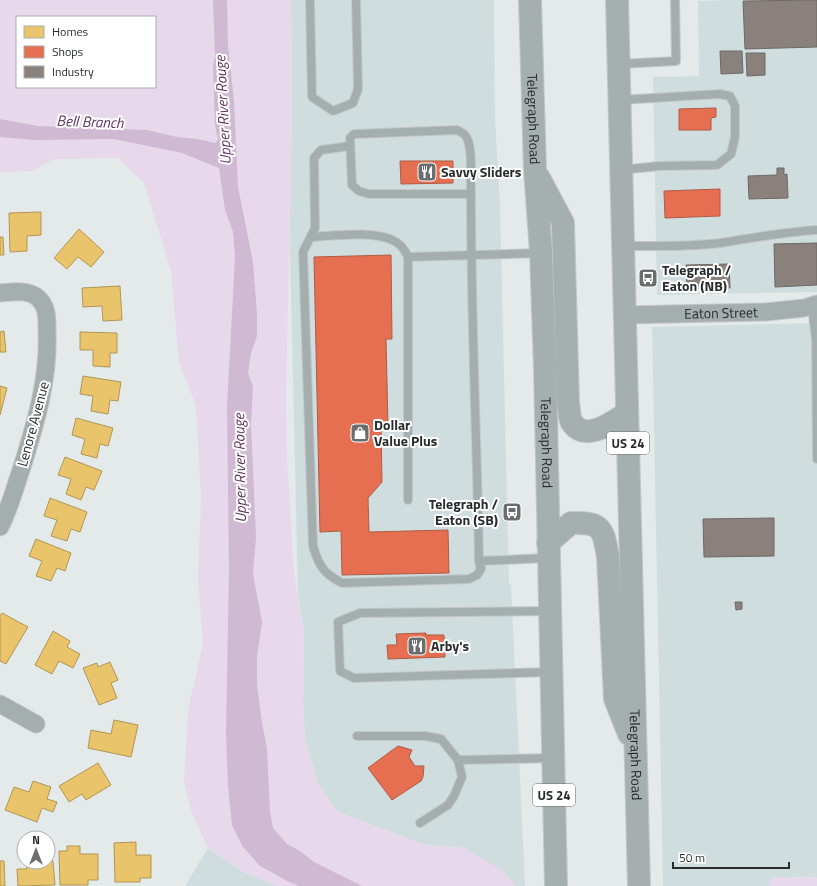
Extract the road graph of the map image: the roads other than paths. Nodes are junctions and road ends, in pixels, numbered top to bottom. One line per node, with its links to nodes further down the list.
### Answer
1 (310, 0): 2 (lane)
2 (356, 0)
3 (530, 0): 9 (main road, Telegraph Road / US 24)
4 (617, 0): 6 (main road, Telegraph Road / US 24)
5 (675, 0): 6 (lane)
6 (618, 64): 7 (main road, Telegraph Road / US 24)
7 (619, 100): 10 (main road, Telegraph Road / US 24); 10 (lane)
8 (350, 146): 11 (lane); 11 (lane); 13 (lane)
9 (535, 170): 15 (main road, Telegraph Road / US 24); 22 (main road)
10 (620, 170): 14 (main road, Telegraph Road / US 24)
11 (471, 194): 16 (lane)
12 (817, 230): 14 (lane)
13 (311, 237): 17 (lane); 27 (lane)
14 (622, 246): 20 (main road, Telegraph Road / US 24)
15 (541, 253): 16 (lane); 26 (main road, Telegraph Road / US 24)
16 (471, 255): 17 (lane); 27 (lane)
17 (408, 257): 24 (lane)
18 (0, 293): 25 (street, Lenore Avenue)
19 (815, 305): 20 (street, Eaton Street); 21 (lane)
20 (624, 315): 22 (main road, Telegraph Road / US 24)
21 (816, 340): 23 (lane)
22 (627, 413): 33 (main road, Telegraph Road / US 24)
23 (817, 459)
24 (408, 500)
25 (0, 527)
26 (548, 550): 27 (lane); 28 (main road, Telegraph Road / US 24); 33 (main road)
27 (479, 561)
28 (550, 611): 29 (main road, Telegraph Road / US 24); 29 (lane)
29 (551, 672): 34 (main road, Telegraph Road / US 24)
30 (0, 704): 31 (street)
31 (36, 724)
32 (357, 736): 35 (lane)
33 (635, 748): 38 (main road, Telegraph Road / US 24)
34 (554, 758): 35 (lane); 37 (main road, Telegraph Road / US 24)
35 (458, 760): 36 (lane)
36 (420, 824)
37 (556, 886)
38 (639, 886)

